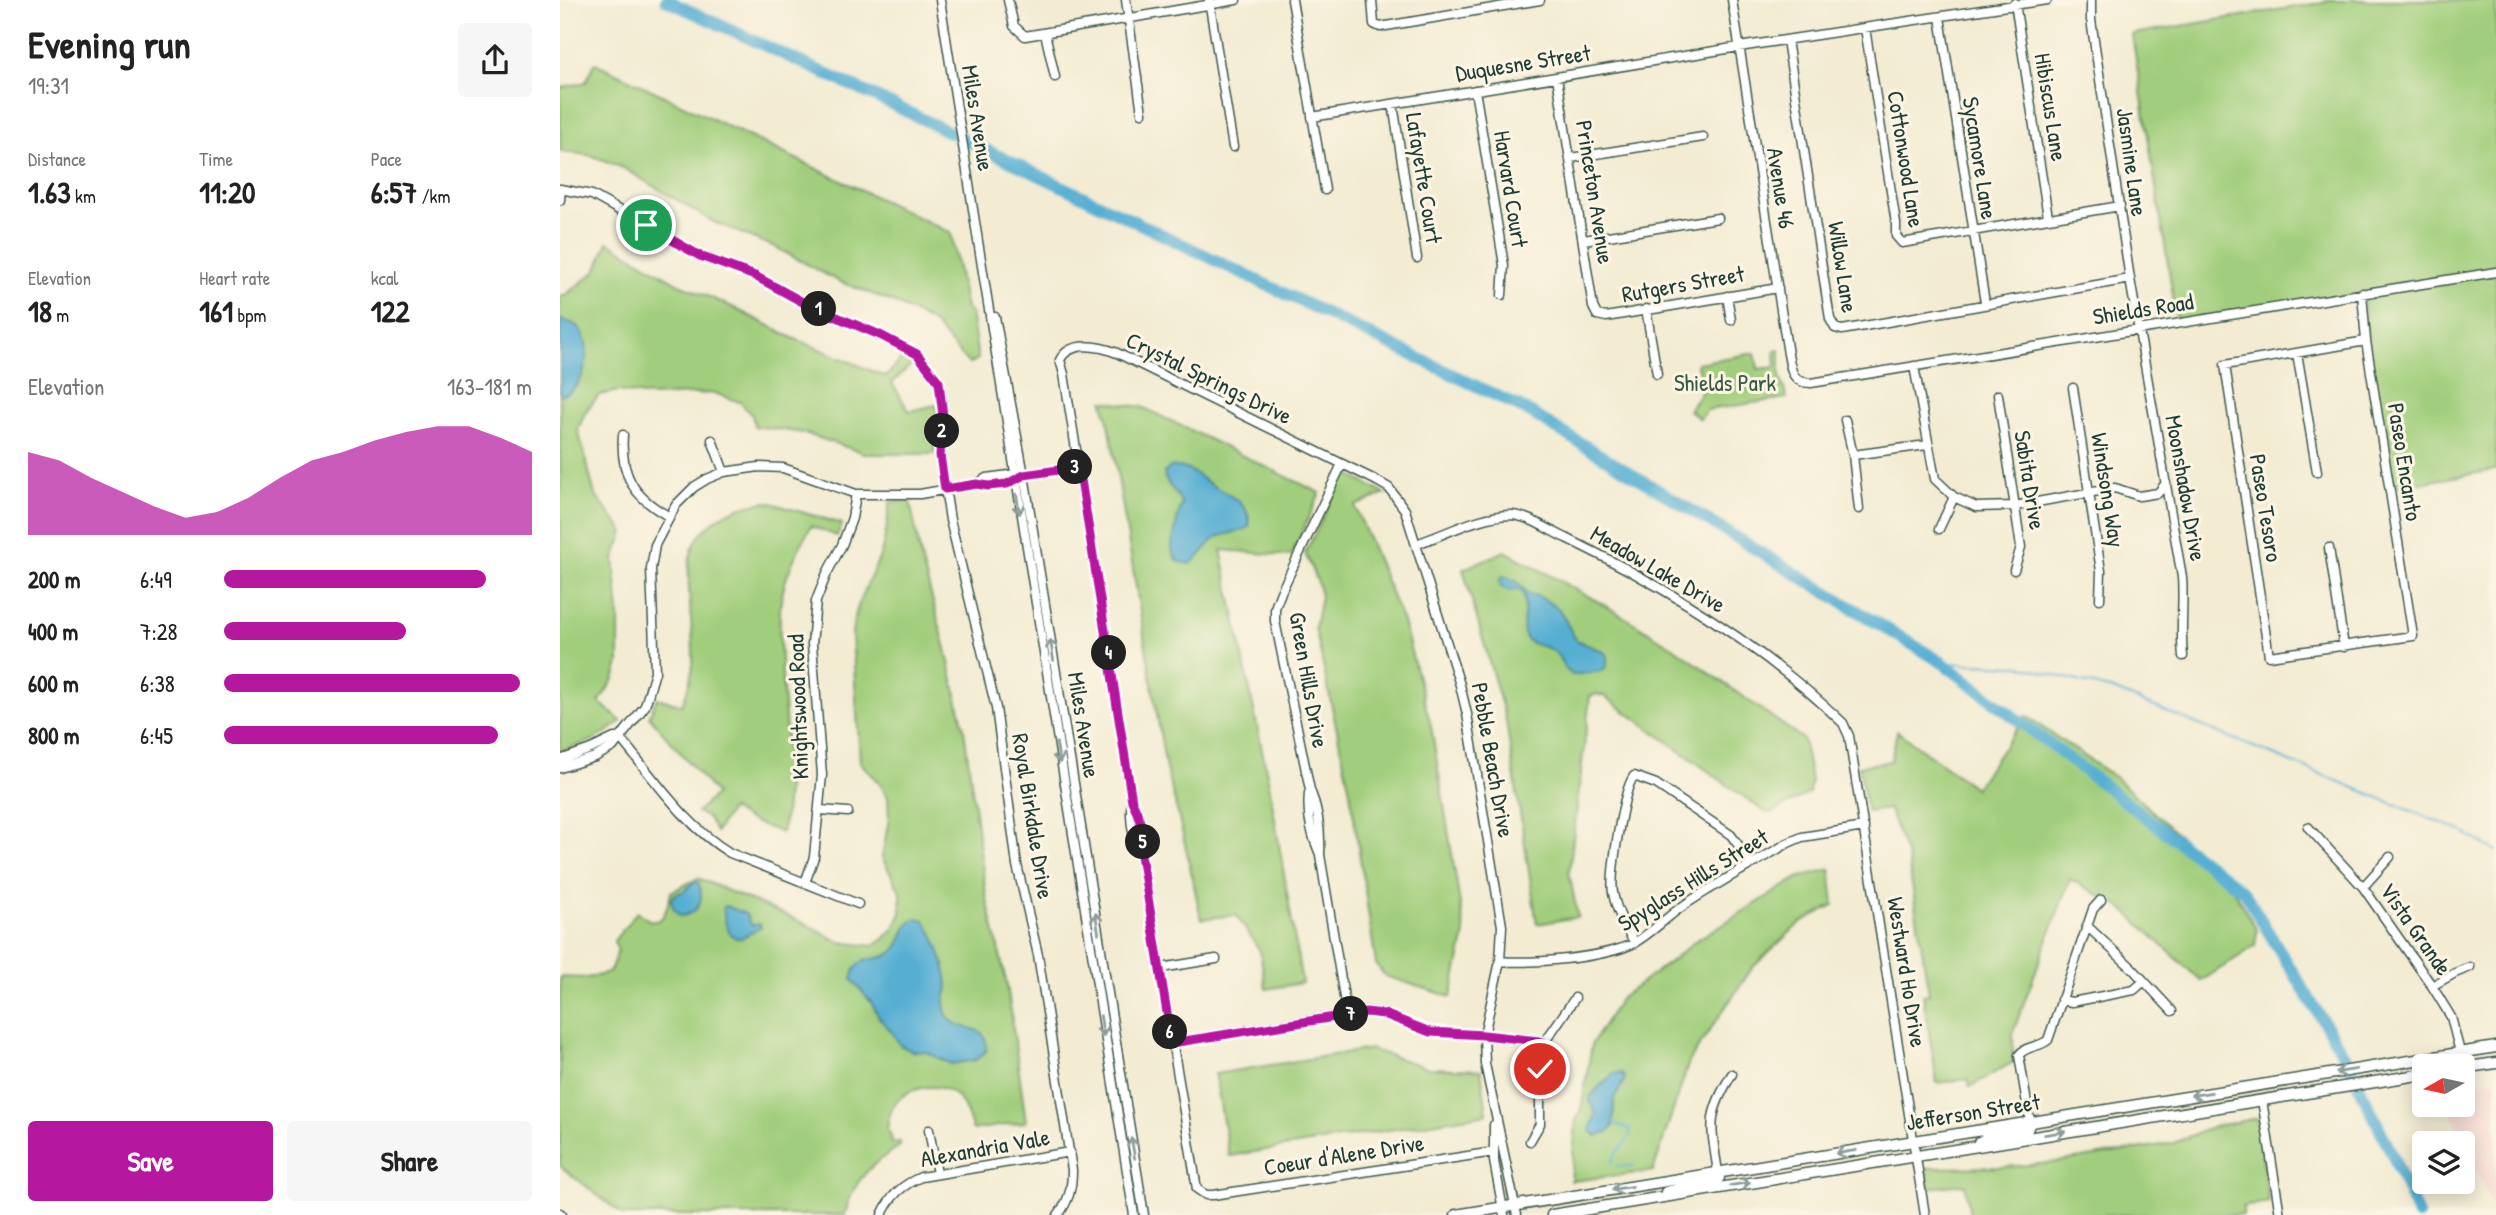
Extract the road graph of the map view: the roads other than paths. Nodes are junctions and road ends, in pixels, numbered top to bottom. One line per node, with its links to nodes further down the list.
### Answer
1 (940, 0): 36 (street, Miles Avenue)
2 (1008, 0): 16 (street)
3 (1126, 0): 14 (street)
4 (1236, 0): 11 (street)
5 (1292, 0): 24 (street)
6 (1372, 0): 7 (street)
7 (1540, 0)
8 (1732, 0): 18 (street, Avenue 46)
9 (2047, 0): 12 (street)
10 (2091, 0): 31 (street, Jasmine Lane)
11 (1209, 2): 14 (street); 26 (street)
12 (2015, 3): 13 (street); 32 (street, Hibiscus Lane)
13 (1940, 17): 15 (street); 34 (street, Sycamore Lane)
14 (1129, 19): 16 (street); 23 (street)
15 (1865, 28): 17 (street); 34 (street, Cottonwood Lane)
16 (1045, 33): 19 (street)
17 (1787, 40): 18 (street); 44 (street, Willow Lane)
18 (1740, 47): 20 (street, Duquesne Street); 40 (street, Avenue 46)
19 (1055, 77)
20 (1557, 77): 21 (street, Duquesne Street); 27 (street, Princeton Avenue)
21 (1475, 90): 22 (street, Duquesne Street); 42 (street, Harvard Court)
22 (1393, 104): 24 (street, Duquesne Street); 37 (street, Lafayette Court)
23 (1142, 113)
24 (1312, 117): 29 (street)
25 (1703, 137): 27 (street)
26 (1233, 147)
27 (1571, 158): 35 (street, Princeton Avenue)
28 (560, 189): 30 (street); 68 (street, Royal Birkdale Drive)
29 (1325, 190)
30 (560, 200)
31 (2120, 206): 32 (street, Cottonwood Lane); 39 (street, Jasmine Lane)
32 (2049, 217): 34 (street, Cottonwood Lane)
33 (1718, 218): 35 (street)
34 (1972, 230): 44 (street, Sycamore Lane)
35 (1584, 240): 46 (street, Princeton Avenue)
36 (979, 243): 65 (street, Miles Avenue); 66 (street, Miles Avenue)
37 (1418, 258)
38 (2496, 272): 41 (street, Shields Road)
39 (2130, 279): 44 (street, Willow Lane); 48 (street, Jasmine Lane)
40 (1778, 288): 43 (street, Rutgers Street); 53 (street, Avenue 46)
41 (2362, 293): 48 (street, Shields Road); 49 (street, Paseo Encanto)
42 (1502, 295)
43 (1727, 296): 45 (street, Rutgers Street); 47 (street)
44 (1985, 303)
45 (1646, 309): 46 (street, Rutgers Street); 52 (street)
46 (1595, 314)
47 (1731, 320)
48 (2138, 329): 51 (street, Shields Road); 67 (street, Moonshadow Drive)
49 (2366, 341): 50 (street); 80 (street, Paseo Encanto)
50 (2297, 353): 64 (street); 80 (street, Paseo Tesoro)
51 (1914, 366): 53 (street, Shields Road); 59 (street)
52 (1657, 374)
53 (1798, 381)
54 (2073, 388): 69 (street, Windsong Way)
55 (1998, 395): 72 (street, Sabita Drive)
56 (1845, 420): 60 (street)
57 (623, 435): 74 (street)
58 (712, 440): 63 (street)
59 (1927, 445): 60 (street); 71 (street)
60 (1853, 455): 73 (street)
61 (1338, 462): 62 (street, Crystal Springs Drive); 76 (street, Pebble Beach Drive); 107 (street, Green Hills Drive)
62 (1079, 467): 65 (street); 101 (street)
63 (724, 472): 70 (street); 74 (street)
64 (2317, 472)
65 (1024, 475): 66 (street); 135 (street, Miles Avenue, one-way to 65)
66 (1014, 477): 68 (street); 134 (street, Miles Avenue, one-way to 134)
67 (2166, 483): 69 (street); 81 (street, Moonshadow Drive)
68 (945, 489): 70 (street); 124 (street, Royal Birkdale Drive)
69 (2090, 492): 72 (street); 79 (street, Windsong Way)
70 (856, 494): 86 (street, Knightswood Road)
71 (1954, 497): 72 (street); 75 (street)
72 (2015, 506): 78 (street, Sabita Drive)
73 (1859, 509)
74 (668, 516): 83 (street)
75 (1939, 529)
76 (1416, 544): 82 (street, Meadow Lake Drive); 99 (street, Pebble Beach Drive)
77 (2329, 548): 80 (street)
78 (2014, 570)
79 (2100, 599)
80 (2344, 647)
81 (2183, 656)
82 (1849, 736): 88 (street, Westward Ho Drive)
83 (620, 738): 84 (street); 85 (street); 92 (street)
84 (560, 760)
85 (560, 768)
86 (820, 810): 87 (street); 92 (street, Knightswood Road)
87 (848, 812)
88 (1864, 827): 91 (street, Spyglass Hills Street); 122 (street, Westward Ho Drive)
89 (2308, 827): 93 (street, Vista Grande)
90 (2390, 857): 93 (street)
91 (1752, 864): 97 (street, Spyglass Hills Street); 97 (street)
92 (804, 883): 95 (street)
93 (2363, 887): 103 (street, Vista Grande)
94 (2101, 900): 96 (street)
95 (858, 904)
96 (2087, 926): 102 (street); 105 (street)
97 (1635, 943): 99 (street, Spyglass Hills Street)
98 (1216, 959): 101 (street)
99 (1500, 961): 108 (street, Pebble Beach Drive)
100 (2470, 967): 103 (street)
101 (1161, 968): 109 (street)
102 (2144, 981): 105 (street); 106 (street)
103 (2432, 986): 112 (street, Vista Grande)
104 (1575, 998): 110 (street)
105 (2062, 1000): 119 (street)
106 (2172, 1011)
107 (1347, 1015): 108 (street); 109 (street)
108 (1484, 1035): 110 (street); 118 (street, Pebble Beach Drive)
109 (1172, 1043): 125 (street, Coeur d'Alene Drive)
110 (1544, 1043): 121 (street)
111 (2496, 1047): 112 (main road, Jefferson Street)
112 (2460, 1053): 119 (main road, Jefferson Street, one-way to 119)
113 (2496, 1063): 114 (main road)
114 (2475, 1066)
115 (1732, 1074): 127 (street)
116 (2412, 1076): 117 (main road, Jefferson Street)
117 (2262, 1100): 123 (main road, Jefferson Street, one-way to 117); 139 (street)
118 (1494, 1111): 125 (street); 130 (street)
119 (2030, 1122): 122 (main road, Jefferson Street); 123 (main road)
120 (929, 1130): 128 (street)
121 (1530, 1140)
122 (1913, 1140): 126 (street, Westward Ho Drive); 127 (main road, Jefferson Street, one-way to 127)
123 (1966, 1147): 126 (main road, Jefferson Street)
124 (1070, 1152): 128 (street, Alexandria Vale); 133 (street, Royal Birkdale Drive)
125 (1494, 1152): 131 (street)
126 (1915, 1156): 129 (main road, Jefferson Street, one-way to 126); 138 (street, Westward Ho Drive)
127 (1718, 1172): 129 (main road); 130 (main road, Jefferson Street, one-way to 130)
128 (937, 1174): 132 (street, Alexandria Vale)
129 (1639, 1201): 137 (main road, Jefferson Street)
130 (1516, 1210): 131 (main road, Jefferson Street)
131 (1503, 1211): 136 (main road, Jefferson Street)
132 (883, 1215)
133 (1058, 1215)
134 (1134, 1215)
135 (1144, 1215)
136 (1456, 1215)
137 (1552, 1215)
138 (1925, 1215)
139 (2280, 1215)

